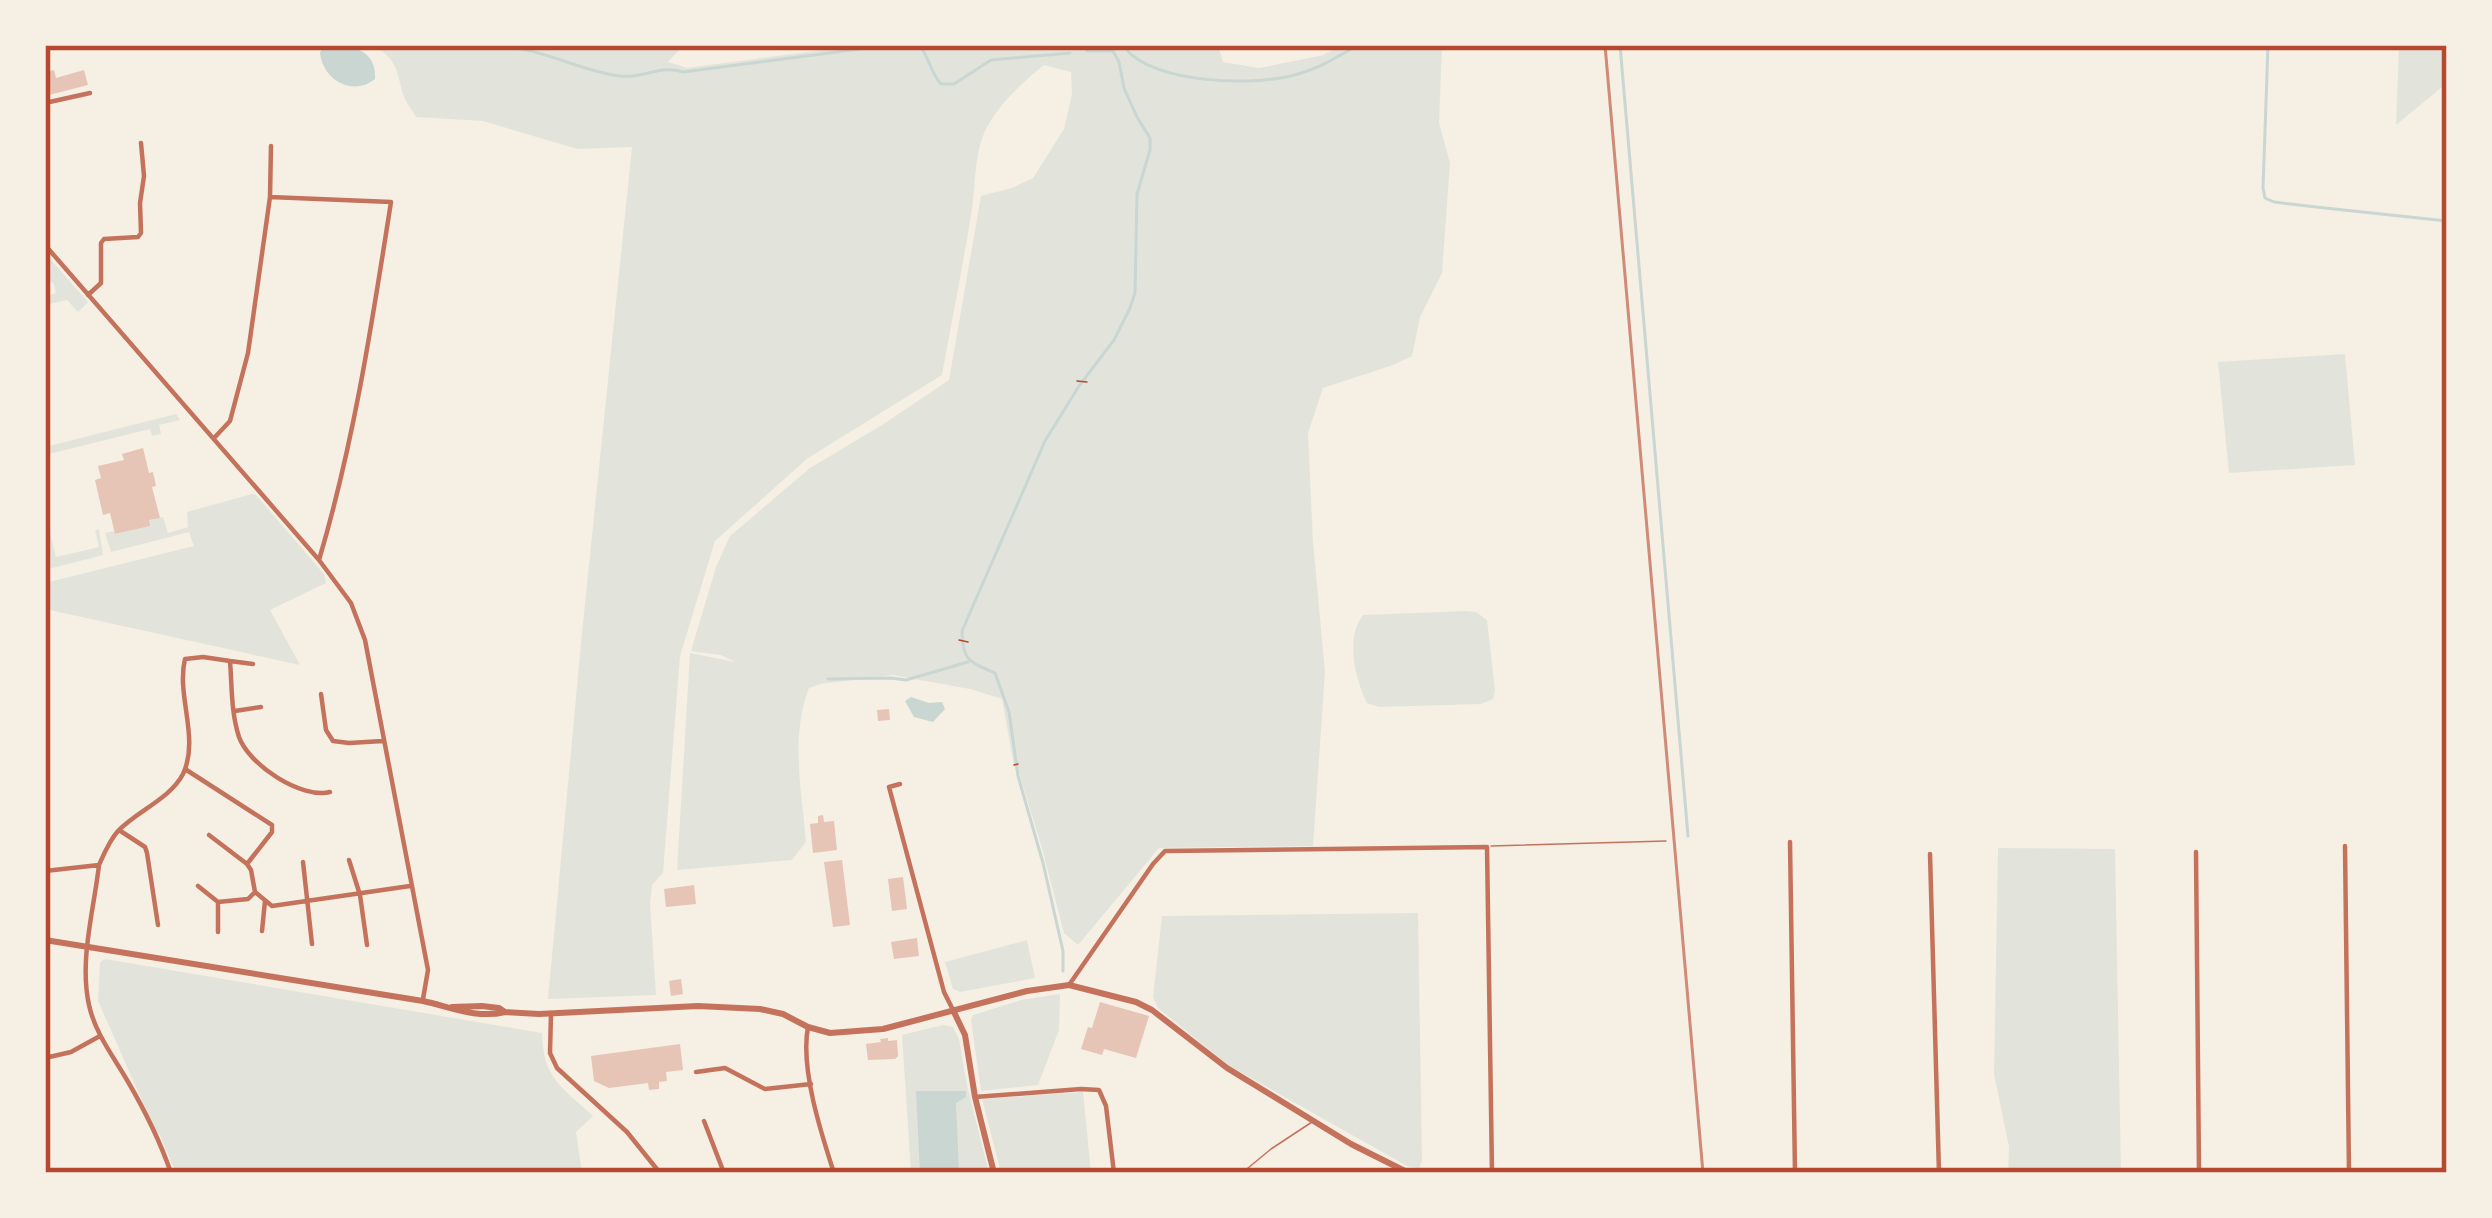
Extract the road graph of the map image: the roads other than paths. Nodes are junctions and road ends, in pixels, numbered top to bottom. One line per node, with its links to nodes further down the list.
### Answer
1 (90, 93): 2 (street)
2 (45, 103)
3 (141, 143): 7 (street)
4 (271, 146): 5 (street)
5 (270, 197): 8 (street); 9 (street)
6 (45, 245): 7 (street)
7 (88, 295): 8 (street)
8 (214, 439): 9 (street)
9 (319, 560): 15 (street)
10 (230, 661): 11 (street); 14 (street); 16 (street)
11 (253, 664)
12 (321, 694): 15 (street)
13 (261, 707): 14 (street)
14 (235, 711): 18 (street)
15 (382, 741): 33 (street)
16 (185, 769): 19 (street); 29 (street)
17 (901, 784): 48 (street)
18 (330, 792)
19 (118, 830): 30 (street); 39 (street)
20 (209, 835): 29 (street)
21 (1666, 841): 24 (lane)
22 (1790, 842): 67 (street)
23 (2345, 846): 70 (street)
24 (1487, 847): 46 (street); 66 (street)
25 (2196, 852): 69 (street)
26 (1930, 854): 68 (street)
27 (349, 860): 35 (street)
28 (303, 862): 38 (street)
29 (247, 864): 34 (street)
30 (99, 865): 31 (street); 45 (street)
31 (45, 872)
32 (198, 886): 37 (street)
33 (410, 886): 35 (street); 47 (street)
34 (255, 892): 36 (street); 37 (street)
35 (359, 895): 38 (street); 44 (street)
36 (265, 901): 38 (street); 41 (street)
37 (218, 902): 40 (street)
38 (309, 902): 43 (street)
39 (158, 925)
40 (218, 932)
41 (262, 932)
42 (45, 940): 45 (street)
43 (313, 944)
44 (367, 945)
45 (89, 947): 47 (street); 51 (street)
46 (1069, 985): 48 (street); 57 (street)
47 (423, 1001): 49 (street)
48 (953, 1010): 50 (street); 55 (street)
49 (550, 1013): 50 (street); 59 (street)
50 (808, 1027): 54 (street)
51 (100, 1036): 52 (street); 58 (street)
52 (45, 1058)
53 (696, 1072): 54 (street)
54 (811, 1084): 61 (street)
55 (975, 1097): 62 (street); 63 (street)
56 (704, 1121): 60 (street)
57 (1314, 1121): 64 (lane); 65 (street)
58 (171, 1173)
59 (660, 1173)
60 (724, 1173)
61 (834, 1173)
62 (994, 1173)
63 (1114, 1173)
64 (1242, 1173)
65 (1409, 1173)
66 (1492, 1173)
67 (1796, 1173)
68 (1939, 1173)
69 (2199, 1173)
70 (2349, 1173)

